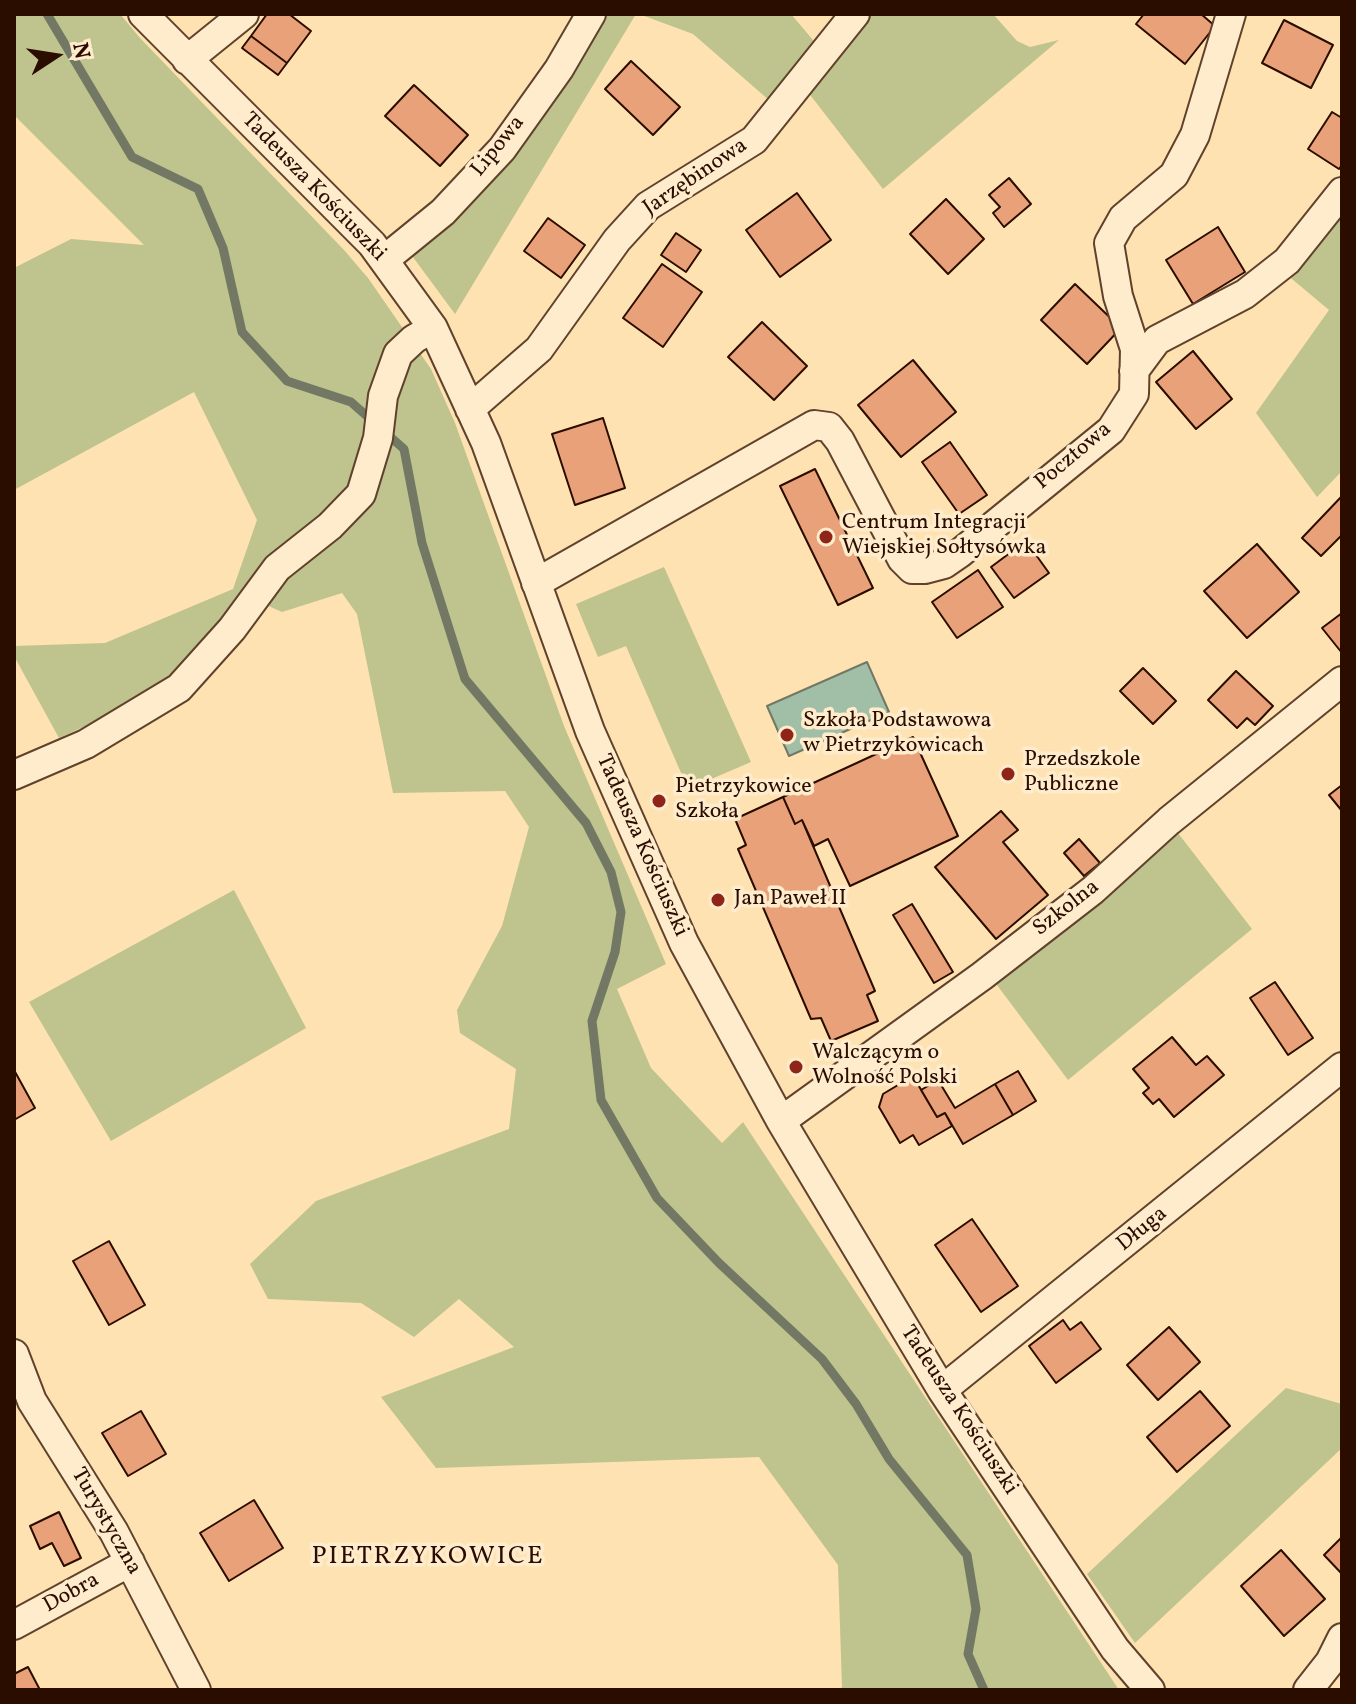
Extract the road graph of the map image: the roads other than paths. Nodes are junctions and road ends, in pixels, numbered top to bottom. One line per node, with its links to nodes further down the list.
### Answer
1 (143, 14): 6 (street, Tadeusza Kościuszki)
2 (244, 14): 6 (street)
3 (591, 14): 8 (street, Lipowa)
4 (855, 14): 11 (street, Jarzębinowa)
5 (1231, 14): 10 (street, Pocztowa)
6 (187, 60): 8 (street, Tadeusza Kościuszki)
7 (1342, 192): 10 (street)
8 (384, 260): 9 (street, Tadeusza Kościuszki)
9 (433, 328): 11 (street, Tadeusza Kościuszki); 14 (street)
10 (1134, 371): 12 (street, Pocztowa)
11 (470, 409): 12 (street, Tadeusza Kościuszki)
12 (536, 583): 16 (street, Tadeusza Kościuszki)
13 (1342, 681): 16 (street, Szkolna)
14 (14, 775)
15 (1342, 1067): 18 (street, Długa)
16 (781, 1121): 18 (street, Tadeusza Kościuszki)
17 (14, 1354): 19 (street, Turystyczna)
18 (942, 1390): 23 (street, Tadeusza Kościuszki)
19 (130, 1562): 20 (street, Dobra); 22 (street, Turystyczna)
20 (14, 1625)
21 (1342, 1638): 24 (street)
22 (196, 1690)
23 (1150, 1690)
24 (1308, 1690)

